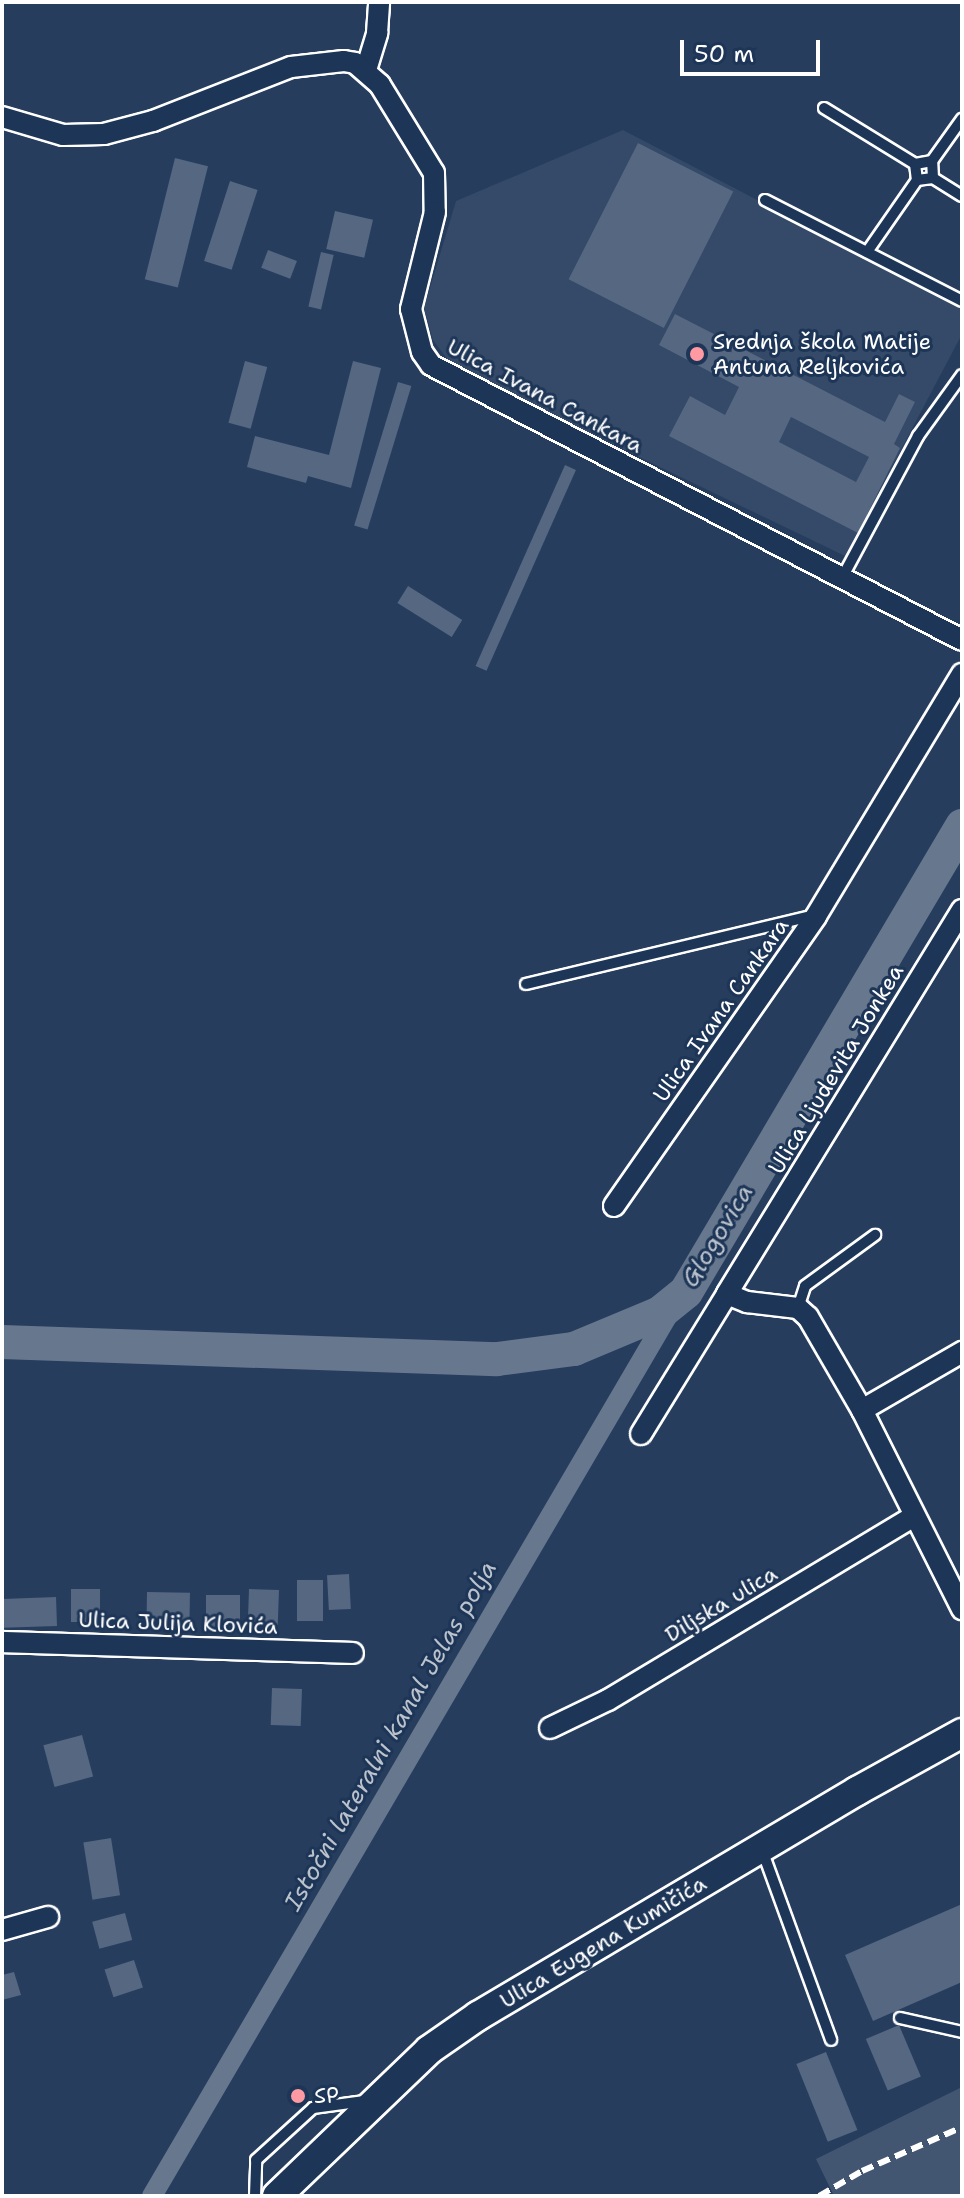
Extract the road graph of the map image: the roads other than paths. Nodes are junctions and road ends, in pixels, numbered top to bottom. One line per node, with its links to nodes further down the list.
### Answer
1 (379, 2): 2 (street)
2 (366, 70): 4 (street); 15 (street, Ulica Ivana Cankara)
3 (824, 108): 7 (lane)
4 (2, 117)
5 (962, 119): 6 (lane)
6 (932, 161): 7 (lane); 8 (lane)
7 (915, 164): 9 (lane)
8 (933, 178): 9 (lane); 10 (lane)
9 (917, 180): 12 (lane)
10 (962, 196)
11 (765, 200): 12 (lane)
12 (867, 252): 13 (lane)
13 (962, 301)
14 (962, 375): 15 (lane)
15 (842, 578): 16 (street, Ulica Ivana Cankara)
16 (962, 640)
17 (962, 674): 19 (street, Ulica Ivana Cankara)
18 (962, 910): 23 (street, Ulica Ljudevita Jonkea)
19 (816, 916): 20 (lane); 21 (street, Ulica Ivana Cankara)
20 (526, 984)
21 (614, 1206)
22 (875, 1235): 24 (lane)
23 (727, 1294): 24 (street); 27 (street, Ulica Ljudevita Jonkea)
24 (798, 1308): 26 (street)
25 (962, 1352): 26 (street)
26 (862, 1410): 28 (street)
27 (641, 1434)
28 (914, 1516): 29 (street); 32 (street, Diljska ulica)
29 (962, 1609)
30 (2, 1642): 31 (street, Ulica Julija Klovića)
31 (353, 1653)
32 (550, 1728)
33 (962, 1733): 34 (main road, Ulica Eugena Kumičića)
34 (761, 1848): 39 (lane); 40 (main road, Ulica Eugena Kumičića)
35 (48, 1917): 36 (street)
36 (2, 1930)
37 (900, 2018): 38 (lane)
38 (962, 2032)
39 (831, 2040)
40 (375, 2099): 41 (lane); 42 (main road, Ulica Eugena Kumičića)
41 (255, 2196)
42 (277, 2196)

